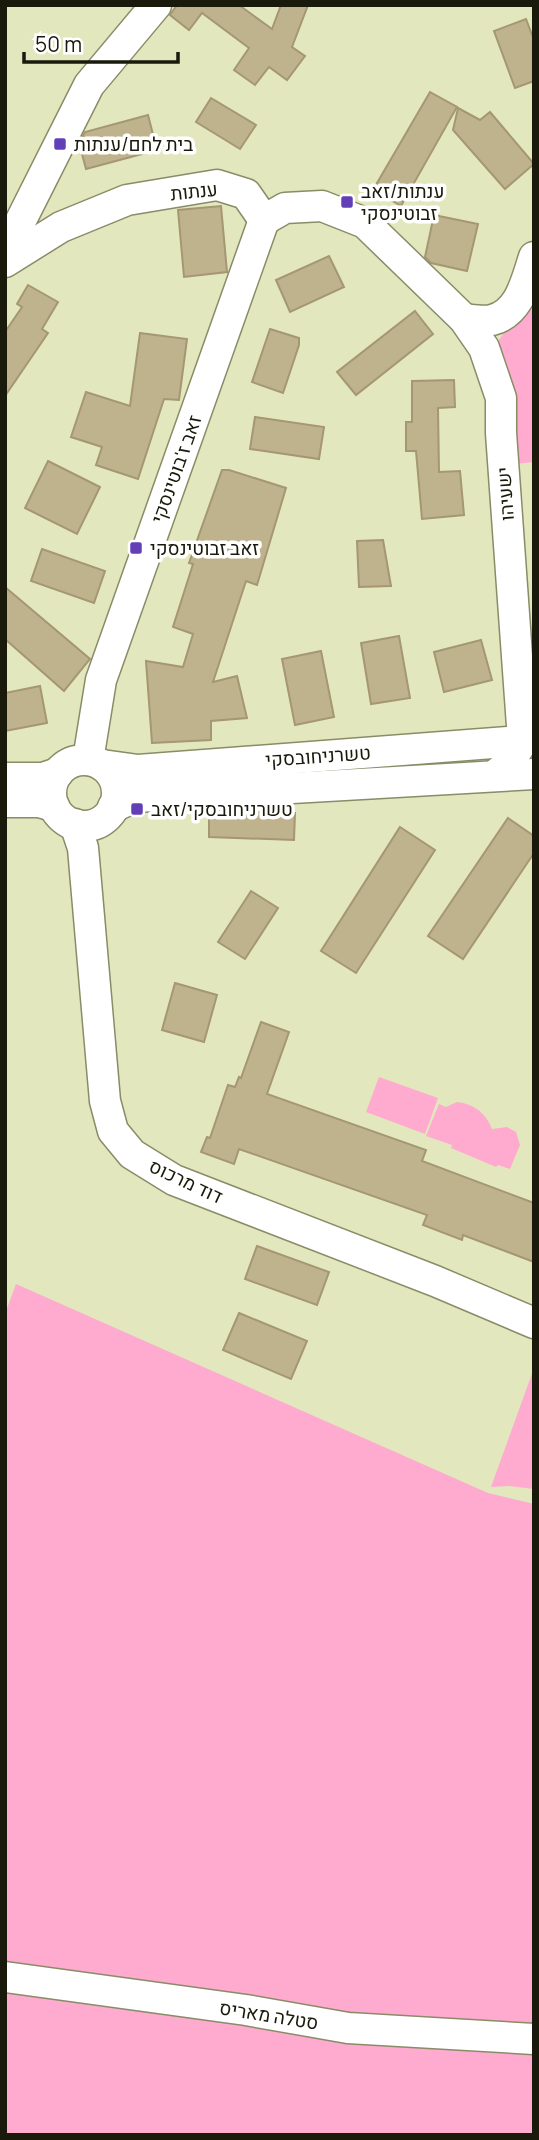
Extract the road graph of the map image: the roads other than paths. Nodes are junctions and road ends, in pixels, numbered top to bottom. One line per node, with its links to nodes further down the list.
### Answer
1 (156, 5): 3 (street)
2 (264, 220): 5 (street, ענתות); 6 (street); 8 (street, זאב ז'בוטינסקי)
3 (5, 252)
4 (534, 257): 6 (street)
5 (5, 262)
6 (464, 319): 7 (street, ישעיהו)
7 (528, 740): 8 (street, טשרניחובסקי); 11 (street)
8 (95, 762): 9 (street); 14 (street)
9 (58, 773): 12 (street); 14 (street)
10 (534, 774): 11 (street, טשרניחובסקי)
11 (495, 776): 14 (street, טשרניחובסקי)
12 (5, 778)
13 (5, 802): 14 (street, טשרניחובסקי)
14 (84, 822): 15 (street, דוד מרכוס)
15 (534, 1323)
16 (5, 1976): 17 (street, סטלה מאריס)
17 (534, 2039)

